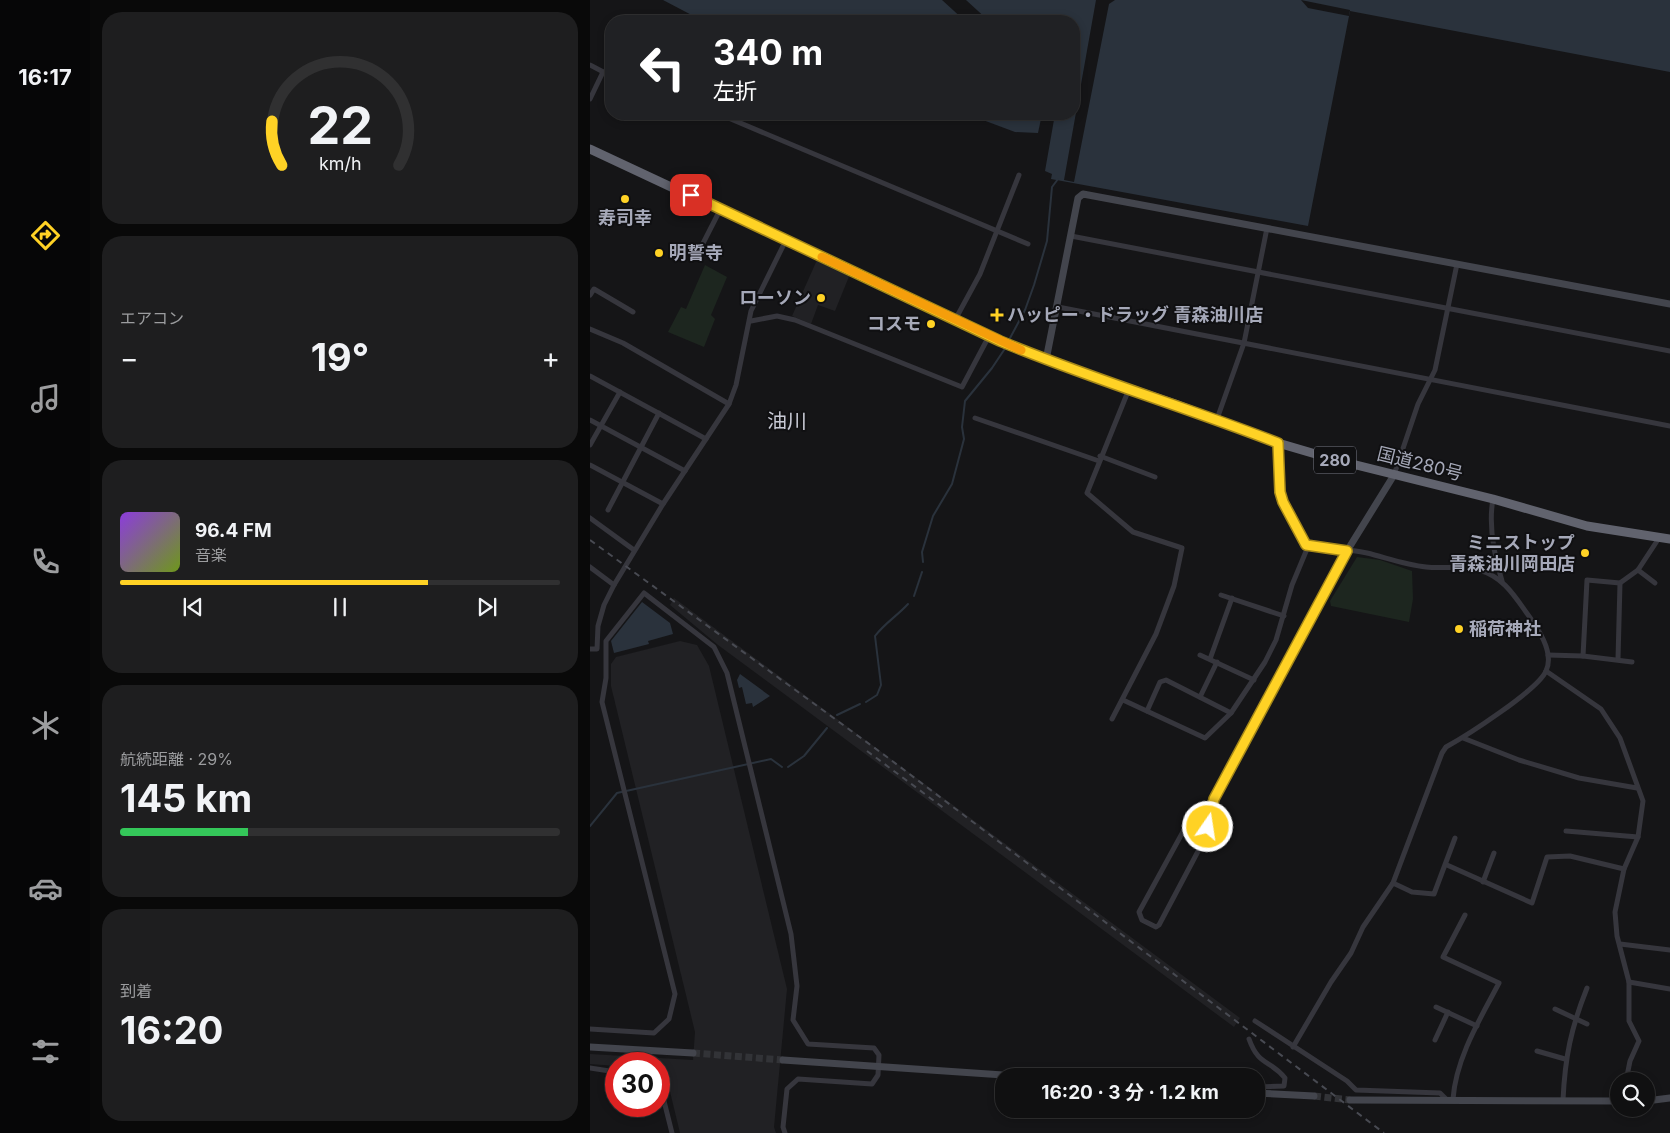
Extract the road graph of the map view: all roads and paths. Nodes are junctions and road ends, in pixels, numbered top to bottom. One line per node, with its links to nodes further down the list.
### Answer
1 (590, 65): 2 (street)
2 (603, 72): 3 (street)
3 (590, 99)
4 (733, 120): 9 (street)
5 (590, 149): 7 (highway, 国道280号 / 280)
6 (1019, 175): 9 (street)
7 (720, 209): 11 (highway, 国道280号 / 280); 13 (street)
8 (1267, 228): 10 (street); 14 (street); 15 (street)
9 (997, 231): 12 (street); 21 (street)
10 (1071, 236): 15 (street); 18 (street)
11 (786, 240): 21 (highway, 国道280号 / 280); 22 (street)
12 (1028, 244)
13 (695, 259)
14 (1458, 264): 17 (street); 19 (street)
15 (1258, 272): 19 (street); 25 (street)
16 (590, 295): 20 (street)
17 (1670, 304)
18 (1058, 307): 25 (street); 27 (street)
19 (1449, 308): 26 (street); 29 (street)
20 (633, 312)
21 (955, 320): 24 (highway, 国道280号 / 280)
22 (751, 321): 24 (street); 32 (street)
23 (590, 329): 32 (street)
24 (989, 336): 27 (highway, 国道280号 / 280)
25 (1244, 343): 29 (street); 35 (street)
26 (1670, 351)
27 (1046, 360): 30 (highway, 国道280号 / 280)
28 (590, 376): 31 (street)
29 (1431, 378): 38 (street); 46 (street)
30 (1129, 389): 35 (highway, 国道280号 / 280); 43 (street)
31 (620, 392): 33 (street); 37 (street)
32 (729, 404): 39 (street)
33 (659, 413): 39 (street); 42 (street)
34 (975, 418): 43 (street)
35 (1217, 419): 40 (highway, 国道280号 / 280)
36 (590, 420): 37 (street)
37 (600, 426): 41 (street); 42 (street)
38 (1670, 426)
39 (706, 439): 45 (street)
40 (1278, 443): 46 (highway, 国道280号 / 280); 55 (street)
41 (590, 445)
42 (641, 447): 45 (street); 48 (street)
43 (1100, 459): 47 (street); 78 (street)
44 (590, 465): 48 (street)
45 (685, 471): 50 (street)
46 (1394, 475): 49 (highway, 国道280号 / 280); 57 (street)
47 (1155, 477)
48 (623, 482): 50 (street); 51 (street)
49 (1493, 499): 53 (highway, 国道280号 / 280); 60 (street)
50 (663, 504): 56 (street)
51 (608, 510)
52 (590, 518): 56 (street)
53 (1659, 538): 54 (highway, 国道280号 / 280); 59 (street)
54 (1670, 539)
55 (1306, 545): 57 (street); 66 (street)
56 (634, 550): 63 (street)
57 (1347, 551): 60 (street); 84 (street)
58 (590, 567): 63 (street)
59 (1638, 570): 61 (street); 62 (street)
60 (1502, 581): 69 (street)
61 (1620, 583): 70 (street); 72 (street)
62 (1655, 583)
63 (614, 586): 67 (street)
64 (1221, 595): 65 (street)
65 (1232, 598): 66 (street); 71 (street)
66 (1284, 616): 76 (street)
67 (590, 649)
68 (1200, 654): 71 (street)
69 (1548, 655): 70 (street); 75 (street)
70 (1583, 656): 72 (street)
71 (1210, 659): 73 (street)
72 (1618, 659): 74 (street)
73 (1217, 662): 76 (street); 77 (street)
74 (1632, 662)
75 (1546, 671): 82 (street); 83 (street)
76 (1254, 680): 80 (street)
77 (1200, 697): 79 (street); 80 (street)
78 (1123, 700): 79 (street); 81 (street)
79 (1148, 711): 80 (street)
80 (1231, 713)
81 (1112, 720)
82 (1463, 738): 83 (street); 92 (street)
83 (1637, 788): 86 (street)
84 (1214, 799): 84 (street)
85 (1566, 831): 86 (street)
86 (1638, 837): 90 (street)
87 (1456, 838): 89 (street)
88 (1494, 853): 91 (street)
89 (1447, 865): 91 (street); 92 (street)
90 (1624, 869): 91 (street); 94 (street)
91 (1483, 882)
92 (1393, 883): 110 (street)
93 (1465, 915): 105 (street)
94 (1620, 944): 95 (street); 96 (street)
95 (1670, 950)
96 (1629, 982): 98 (street); 118 (street)
97 (1587, 988): 102 (street)
98 (1670, 989)
99 (1436, 1007): 101 (street)
100 (1555, 1009): 102 (street)
101 (1448, 1012): 105 (street); 108 (street)
102 (1575, 1018): 104 (street); 113 (street)
103 (1255, 1021): 110 (street)
104 (1587, 1024)
105 (1477, 1026): 124 (street)
106 (590, 1029): 115 (street)
107 (1249, 1039): 120 (street)
108 (1435, 1040)
109 (590, 1047): 112 (street)
110 (1293, 1047): 124 (street)
111 (1537, 1052): 113 (street)
112 (693, 1053)
113 (1565, 1059): 127 (street)
114 (783, 1060): 115 (street)
115 (878, 1066): 119 (street); 131 (street)
116 (590, 1068): 117 (street)
117 (605, 1070)
118 (1628, 1072)
119 (995, 1074)
120 (1265, 1087)
121 (1265, 1093): 122 (street)
122 (1314, 1096)
123 (1670, 1098): 128 (street)
124 (1449, 1099): 126 (street); 127 (street)
125 (1610, 1099): 127 (street)
126 (1350, 1100)
127 (1563, 1100)
128 (1655, 1100)
129 (668, 1117): 130 (street)
130 (672, 1133)
131 (784, 1133)

